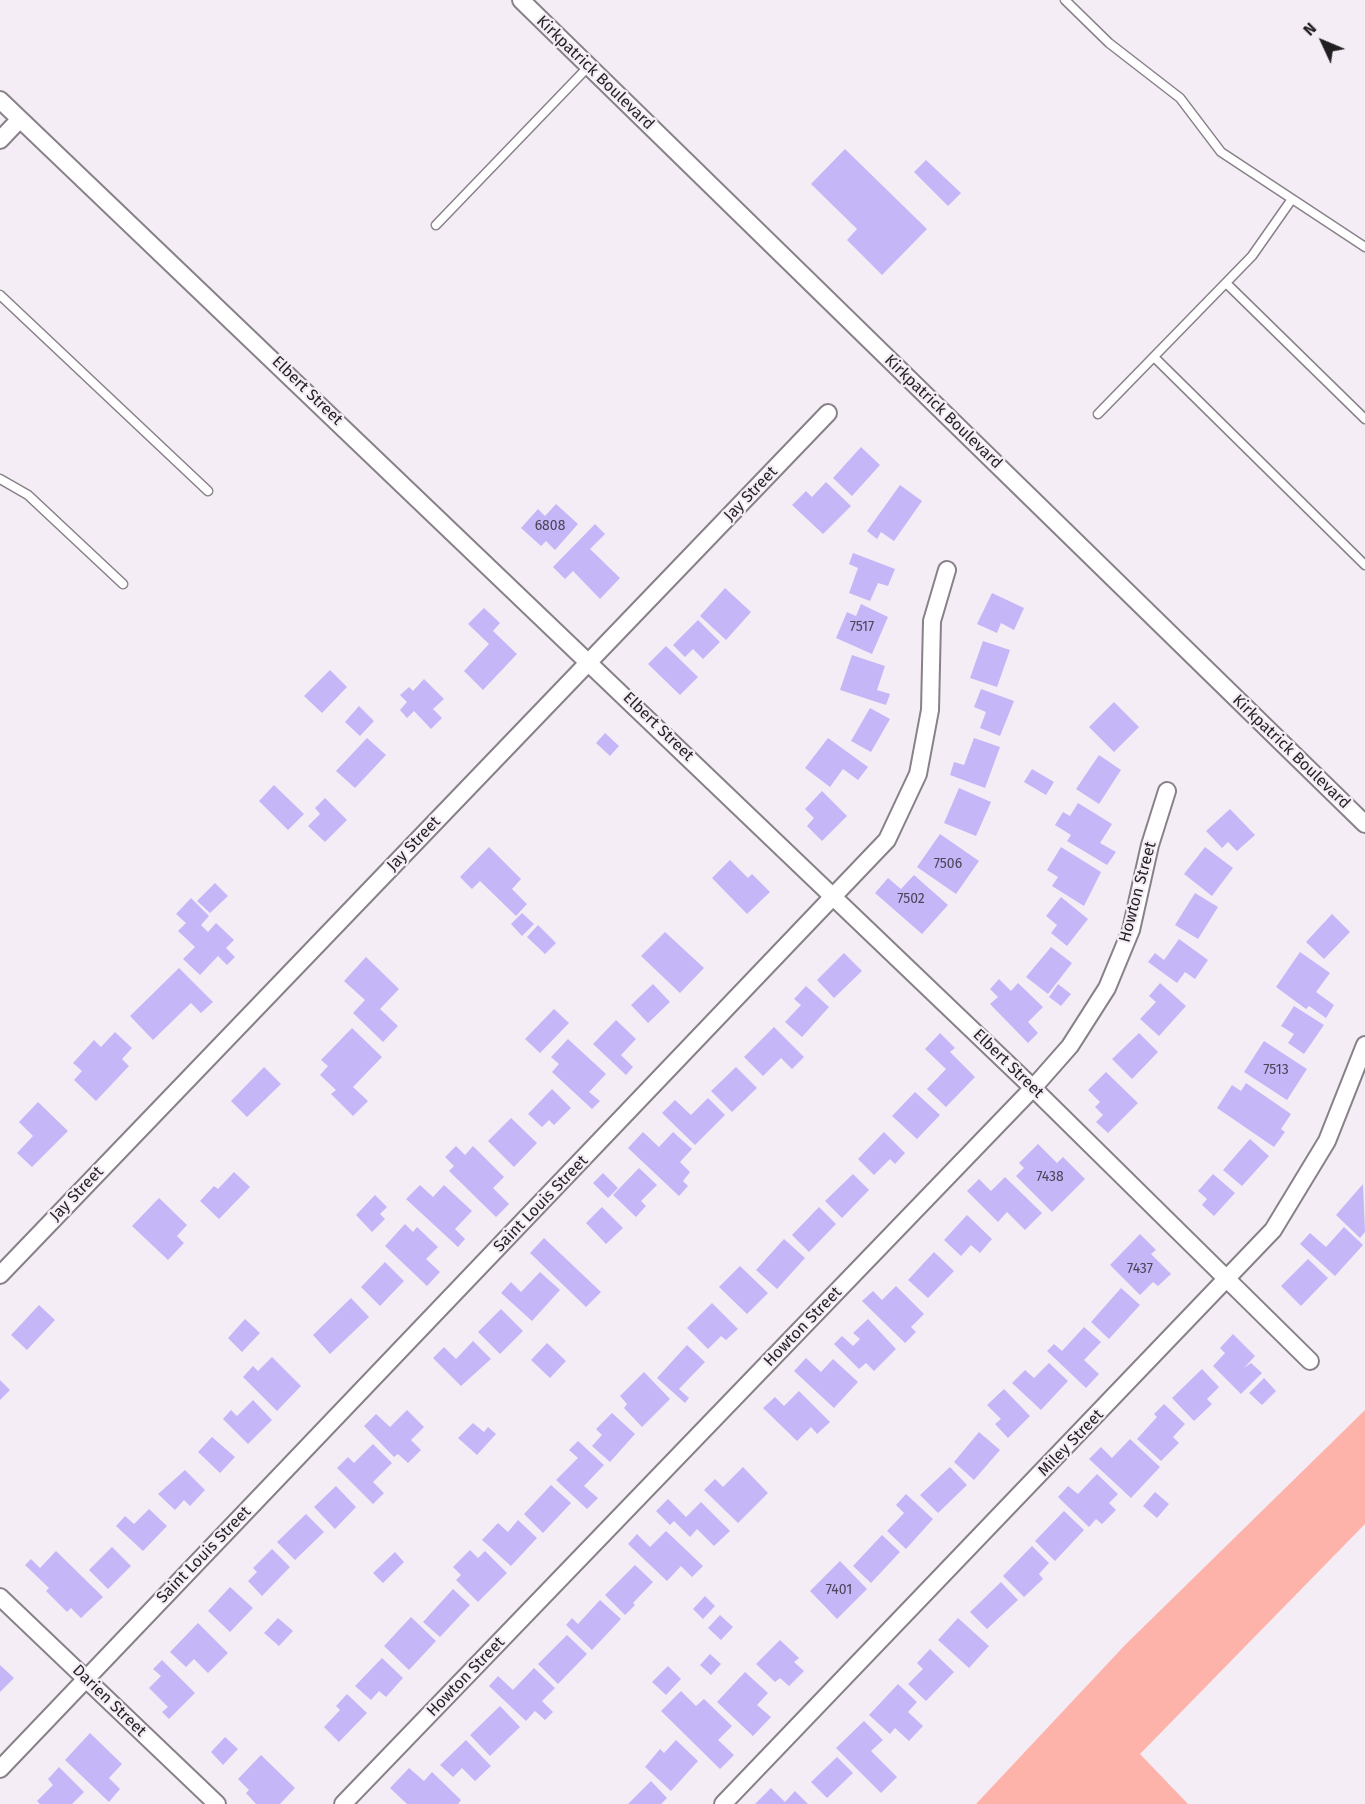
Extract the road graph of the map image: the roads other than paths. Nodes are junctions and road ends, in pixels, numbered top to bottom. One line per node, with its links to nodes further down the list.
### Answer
1 (521, 0): 3 (street, Kirkpatrick Boulevard)
2 (1065, 0): 7 (lane)
3 (589, 66): 8 (lane); 23 (street, Kirkpatrick Boulevard)
4 (0, 100): 5 (street, Elbert Street)
5 (20, 119): 6 (street); 21 (street, Elbert Street)
6 (0, 140)
7 (1292, 199): 9 (lane); 10 (lane)
8 (436, 225)
9 (1365, 247)
10 (1226, 283): 12 (lane); 15 (lane)
11 (0, 295): 17 (lane)
12 (1154, 357): 14 (lane); 18 (lane)
13 (828, 413): 21 (street, Jay Street)
14 (1098, 414)
15 (1365, 419)
16 (0, 479): 20 (lane)
17 (208, 491)
18 (1365, 565)
19 (947, 570): 24 (street, Saint Louis Street)
20 (123, 584)
21 (590, 661): 24 (street, Elbert Street); 27 (street, Jay Street)
22 (1167, 791): 26 (street, Howton Street)
23 (1365, 824)
24 (835, 897): 26 (street, Elbert Street); 31 (street, Saint Louis Street)
25 (1365, 1045): 28 (street, Miley Street)
26 (1033, 1088): 28 (street, Elbert Street); 34 (street, Howton Street)
27 (0, 1275)
28 (1228, 1278): 29 (street, Elbert Street); 35 (street, Miley Street)
29 (1310, 1361)
30 (0, 1597): 31 (street, Darien Street)
31 (86, 1679): 32 (street, Saint Louis Street); 33 (street, Darien Street)
32 (0, 1769)
33 (217, 1804)
34 (343, 1804)
35 (723, 1804)

